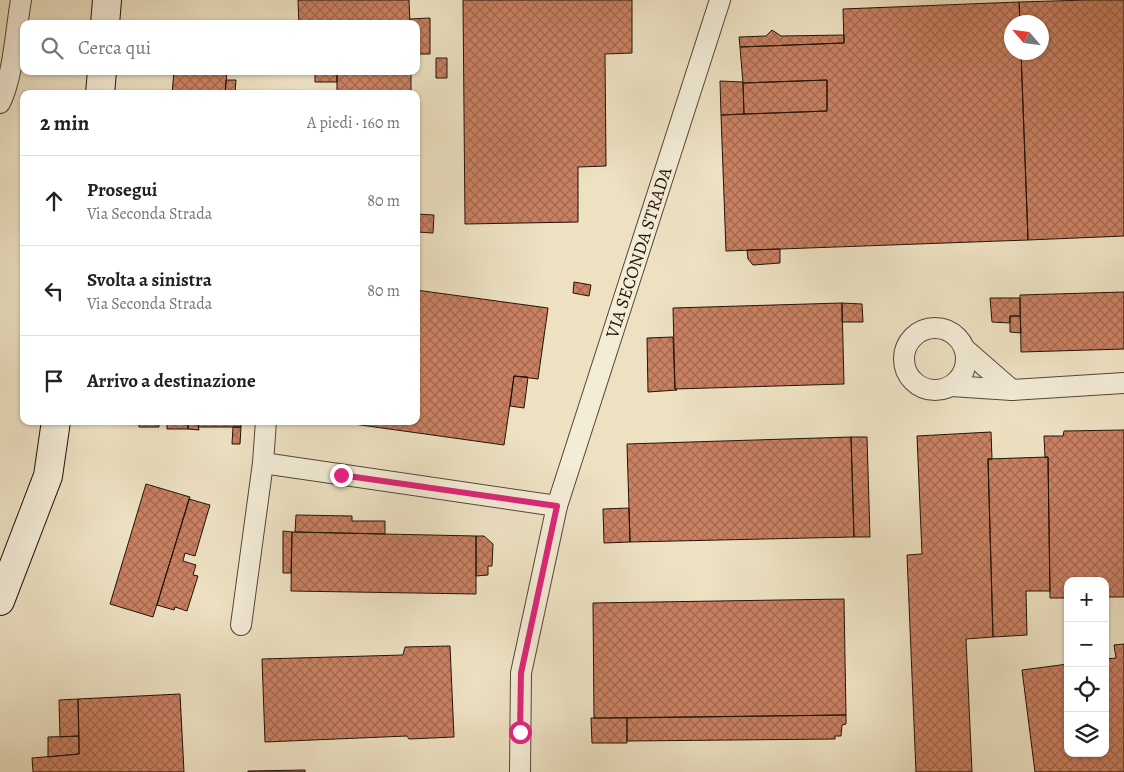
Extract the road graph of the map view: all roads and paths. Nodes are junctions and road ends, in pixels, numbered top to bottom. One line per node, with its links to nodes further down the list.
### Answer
1 (21, 0): 7 (street)
2 (107, 0): 4 (main road)
3 (720, 0): 15 (street, VIA SECONDA STRADA)
4 (105, 20)
5 (102, 75): 6 (main road)
6 (100, 90)
7 (0, 103)
8 (966, 349): 10 (street); 10 (street); 11 (street)
9 (1124, 383): 11 (street)
10 (951, 386): 11 (street)
11 (1012, 390)
12 (55, 425): 16 (main road)
13 (266, 425): 14 (street)
14 (263, 463): 15 (street); 17 (street)
15 (557, 506): 18 (street, VIA SECONDA STRADA)
16 (0, 600)
17 (241, 626)
18 (520, 772)

